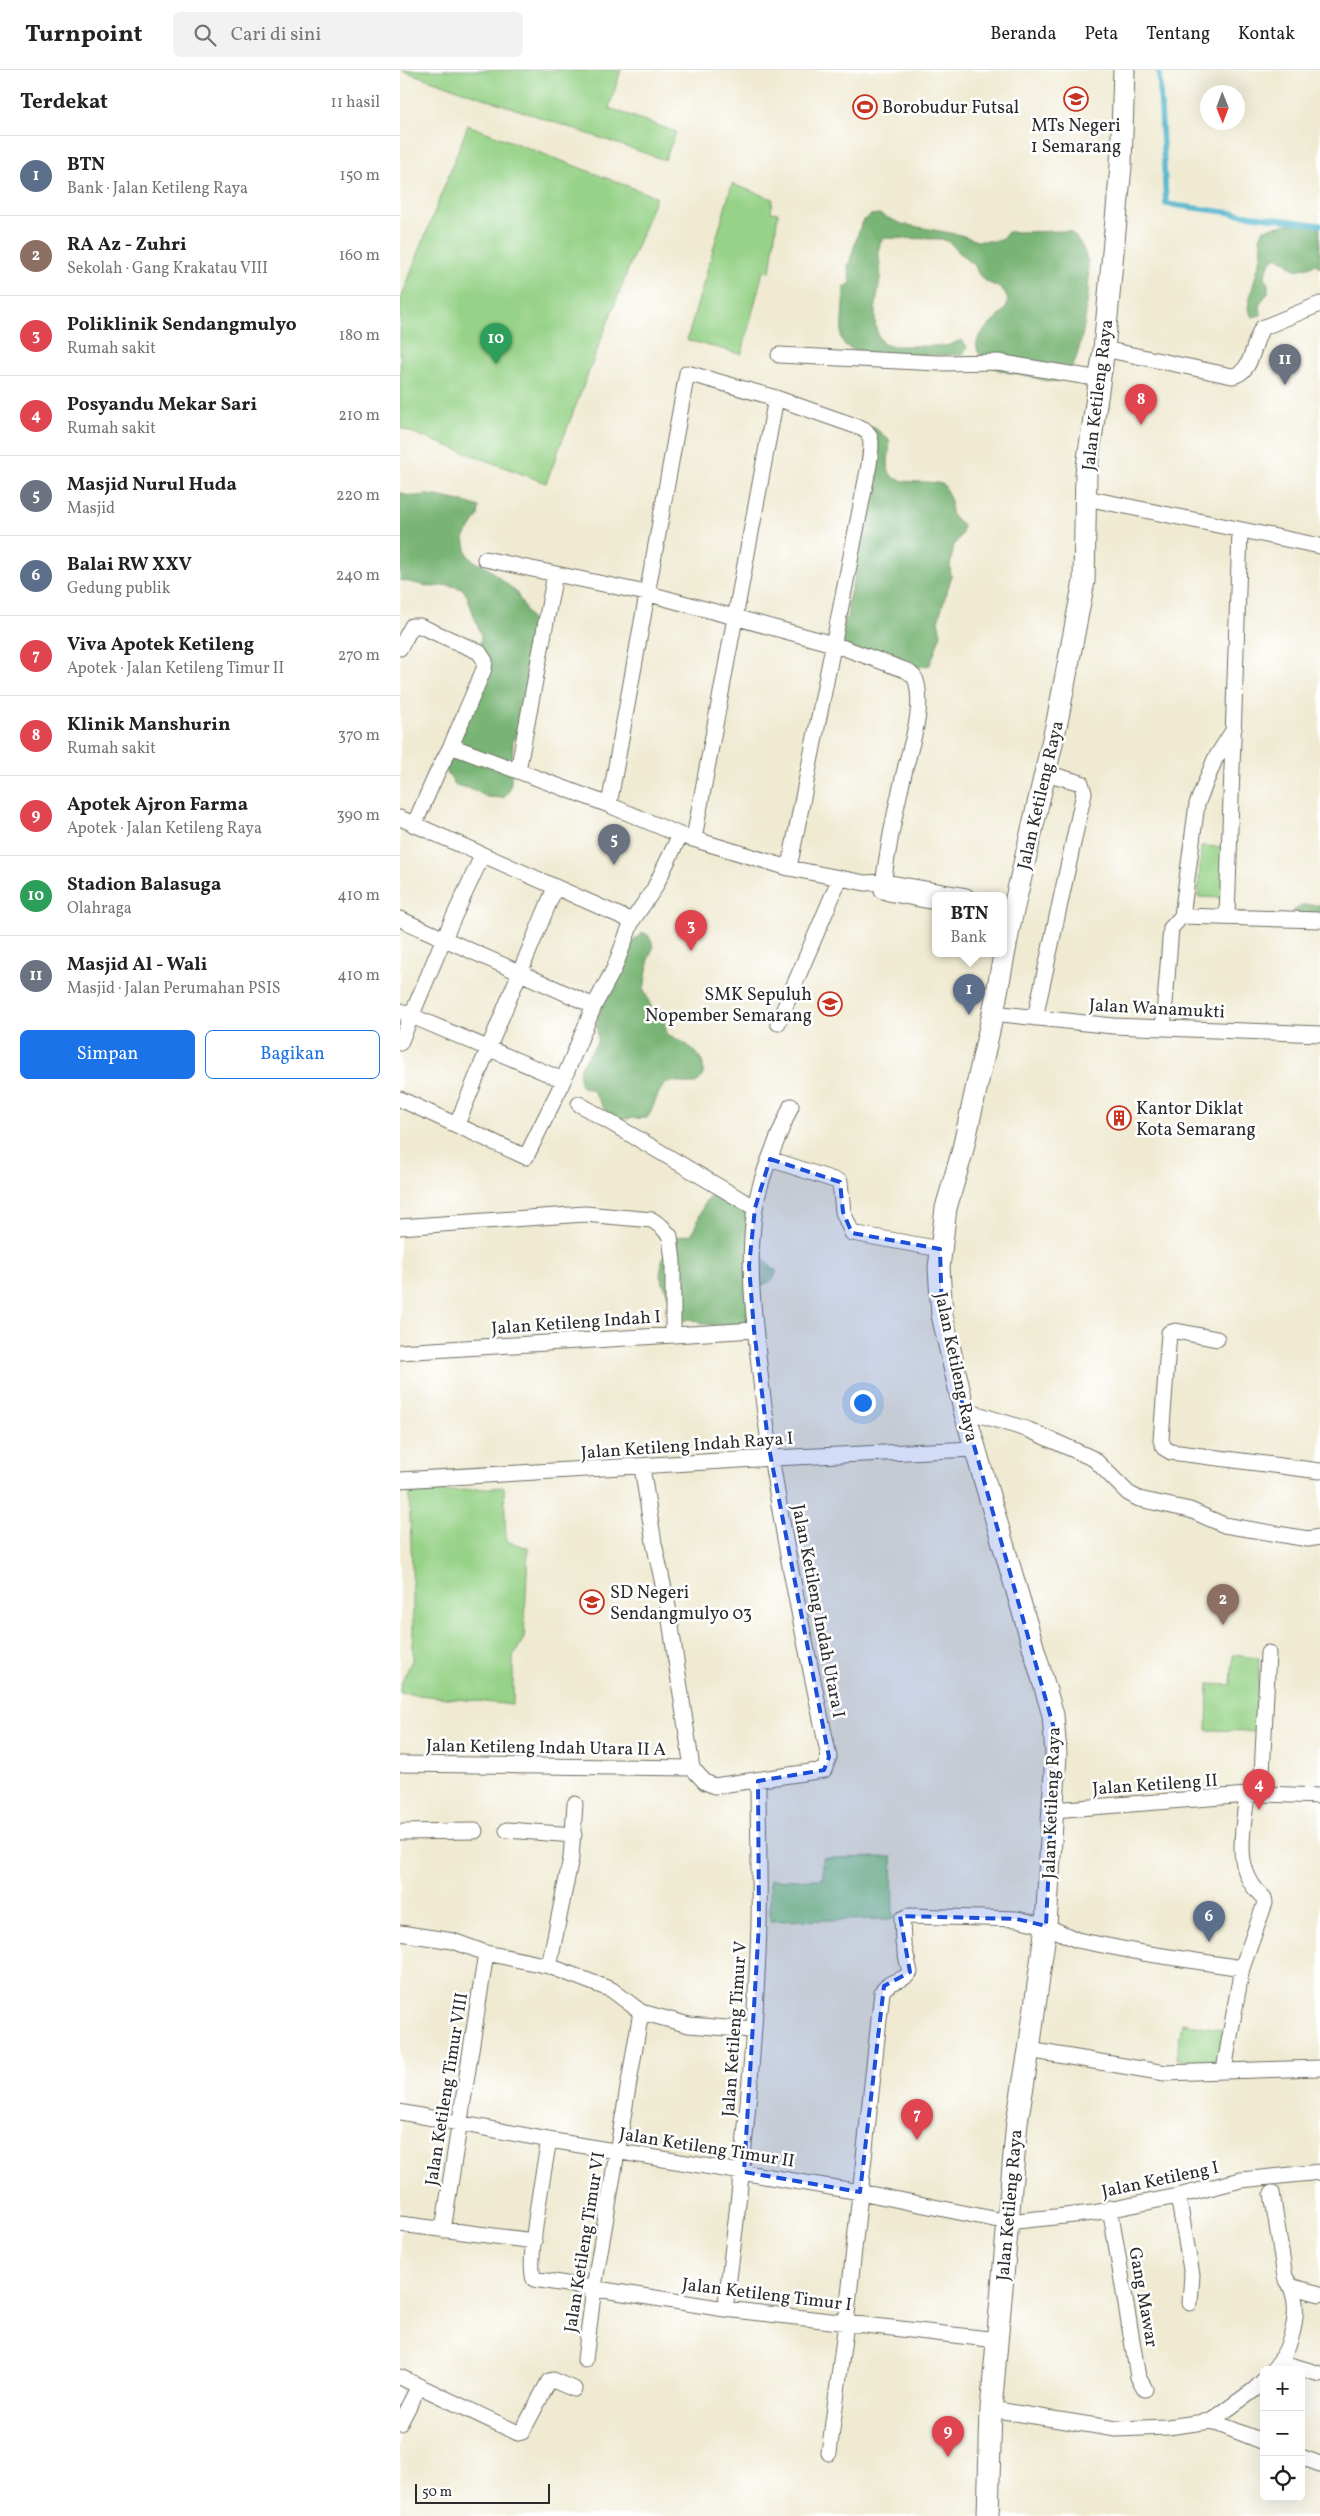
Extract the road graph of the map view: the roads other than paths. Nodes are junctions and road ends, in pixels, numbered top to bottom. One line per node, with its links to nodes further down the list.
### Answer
1 (1124, 70): 3 (main road, Jalan Ketileng Raya)
2 (1320, 304): 3 (street)
3 (1104, 349): 5 (main road, Jalan Ketileng Raya)
4 (779, 355): 5 (street)
5 (1100, 379): 7 (main road, Jalan Ketileng Raya)
6 (776, 398): 12 (street); 13 (street); 14 (street)
7 (1086, 498): 8 (street); 19 (main road, Jalan Ketileng Raya)
8 (1240, 531): 9 (street); 16 (street)
9 (1320, 546)
10 (485, 559): 11 (street)
11 (555, 574): 12 (street); 18 (street)
12 (646, 593): 13 (street); 20 (street)
13 (734, 618): 14 (street); 22 (street)
14 (833, 644): 24 (street); 26 (street)
15 (400, 648): 17 (street)
16 (1235, 727): 31 (street); 32 (street)
17 (451, 746): 18 (street); 21 (street)
18 (518, 771): 20 (street)
19 (1046, 773): 30 (main road, Jalan Ketileng Raya); 42 (street)
20 (609, 805): 22 (street)
21 (405, 823): 23 (street)
22 (687, 836): 24 (street); 35 (street)
23 (482, 856): 27 (street); 36 (street)
24 (789, 868): 25 (street)
25 (840, 878): 26 (street); 43 (street)
26 (883, 887): 28 (street); 29 (street)
27 (555, 888): 35 (street); 38 (street)
28 (932, 892)
29 (932, 901)
30 (1008, 911)
31 (1182, 916): 32 (street); 44 (street)
32 (1227, 916): 34 (street)
33 (400, 919): 36 (street)
34 (1320, 920)
35 (632, 921): 39 (street)
36 (444, 938): 38 (street); 41 (street)
37 (1001, 957): 40 (main road, Jalan Ketileng Raya)
38 (518, 974): 39 (street); 47 (street)
39 (594, 1006): 48 (street)
40 (993, 1013): 42 (street, Jalan Wanamukti); 56 (main road, Jalan Ketileng Raya)
41 (405, 1014): 46 (street); 47 (street)
42 (1035, 1018): 44 (street, Jalan Wanamukti)
43 (778, 1023)
44 (1163, 1028): 45 (street, Jalan Wanamukti)
45 (1320, 1034)
46 (400, 1043)
47 (488, 1048): 48 (street); 52 (street)
48 (563, 1080): 52 (street)
49 (400, 1099): 52 (street)
50 (579, 1104): 54 (street)
51 (791, 1106): 53 (street)
52 (457, 1124)
53 (770, 1159): 54 (street); 56 (street)
54 (755, 1208): 57 (street)
55 (400, 1227): 58 (street)
56 (940, 1249): 61 (main road, Jalan Ketileng Raya)
57 (754, 1330): 58 (street, Jalan Ketileng Indah I); 63 (street)
58 (673, 1335): 60 (street, Jalan Ketileng Indah I)
59 (1217, 1339): 65 (street)
60 (400, 1352)
61 (964, 1410): 62 (main road, Jalan Ketileng Raya); 67 (street)
62 (975, 1449): 63 (street, Jalan Ketileng Indah Raya I); 75 (main road, Jalan Ketileng Raya)
63 (772, 1458): 64 (street, Jalan Ketileng Indah Raya I); 71 (street, Jalan Ketileng Indah Utara I)
64 (642, 1468): 66 (street, Jalan Ketileng Indah Raya I); 70 (street)
65 (1320, 1471)
66 (400, 1480)
67 (1320, 1537)
68 (1268, 1653): 72 (street)
69 (400, 1764): 70 (street, Jalan Ketileng Indah Utara II A)
70 (692, 1768): 71 (street)
71 (758, 1781): 86 (street, Jalan Ketileng Timur V)
72 (1254, 1795): 73 (street, Jalan Ketileng II); 75 (street, Jalan Ketileng II); 84 (street)
73 (1320, 1796)
74 (575, 1804): 79 (street)
75 (1053, 1810): 80 (main road, Jalan Ketileng Raya)
76 (507, 1830): 79 (street)
77 (475, 1831): 78 (street)
78 (400, 1832)
79 (574, 1835): 83 (street)
80 (1046, 1926): 84 (street); 87 (main road, Jalan Ketileng Raya); 96 (street)
81 (400, 1933): 82 (street)
82 (486, 1953): 83 (street); 91 (street, Jalan Ketileng Timur VIII)
83 (549, 1966): 85 (street)
84 (1242, 1968): 89 (street)
85 (641, 2012): 86 (street); 93 (street, Jalan Ketileng Timur VI)
86 (752, 2030): 94 (street, Jalan Ketileng Timur V)
87 (1029, 2050): 89 (street); 100 (main road, Jalan Ketileng Raya)
88 (1320, 2068): 89 (street)
89 (1224, 2070)
90 (400, 2112): 91 (street, Jalan Ketileng Timur II)
91 (459, 2123): 92 (street, Jalan Ketileng Timur II); 102 (street, Jalan Ketileng Timur VIII)
92 (549, 2140): 93 (street, Jalan Ketileng Timur II); 103 (street)
93 (618, 2151): 94 (street, Jalan Ketileng Timur II); 104 (street, Jalan Ketileng Timur VI)
94 (744, 2172): 96 (street, Jalan Ketileng Timur II); 108 (street, Jalan Ketileng Timur V)
95 (1320, 2172): 98 (street, Jalan Ketileng I)
96 (860, 2192): 100 (street, Jalan Ketileng Timur II); 109 (street)
97 (1272, 2193): 105 (street)
98 (1178, 2196): 99 (street, Jalan Ketileng I); 107 (street)
99 (1110, 2208): 100 (street, Jalan Ketileng I); 119 (street, Gang Mawar)
100 (1008, 2222): 110 (main road, Jalan Ketileng Raya)
101 (400, 2224): 102 (street)
102 (443, 2230): 103 (street)
103 (534, 2241): 104 (street, Jalan Ketileng Timur I)
104 (594, 2287): 108 (street, Jalan Ketileng Timur I); 111 (street, Jalan Ketileng Timur VI)
105 (1293, 2287): 106 (street); 112 (street)
106 (1320, 2294)
107 (1190, 2303)
108 (725, 2309): 109 (street, Jalan Ketileng Timur I)
109 (846, 2323): 110 (street, Jalan Ketileng Timur I); 124 (street)
110 (997, 2340): 120 (main road, Jalan Ketileng Raya)
111 (585, 2360)
112 (1276, 2366)
113 (1305, 2371): 114 (street)
114 (1320, 2374)
115 (400, 2377): 117 (street)
116 (1260, 2384): 121 (street)
117 (419, 2386): 118 (street); 122 (street)
118 (574, 2389)
119 (1145, 2389)
120 (991, 2409): 121 (street); 127 (main road, Jalan Ketileng Raya)
121 (1211, 2422): 123 (street)
122 (400, 2423)
123 (1260, 2440)
124 (829, 2453)
125 (1305, 2458): 126 (street)
126 (1320, 2464)
127 (988, 2516)

